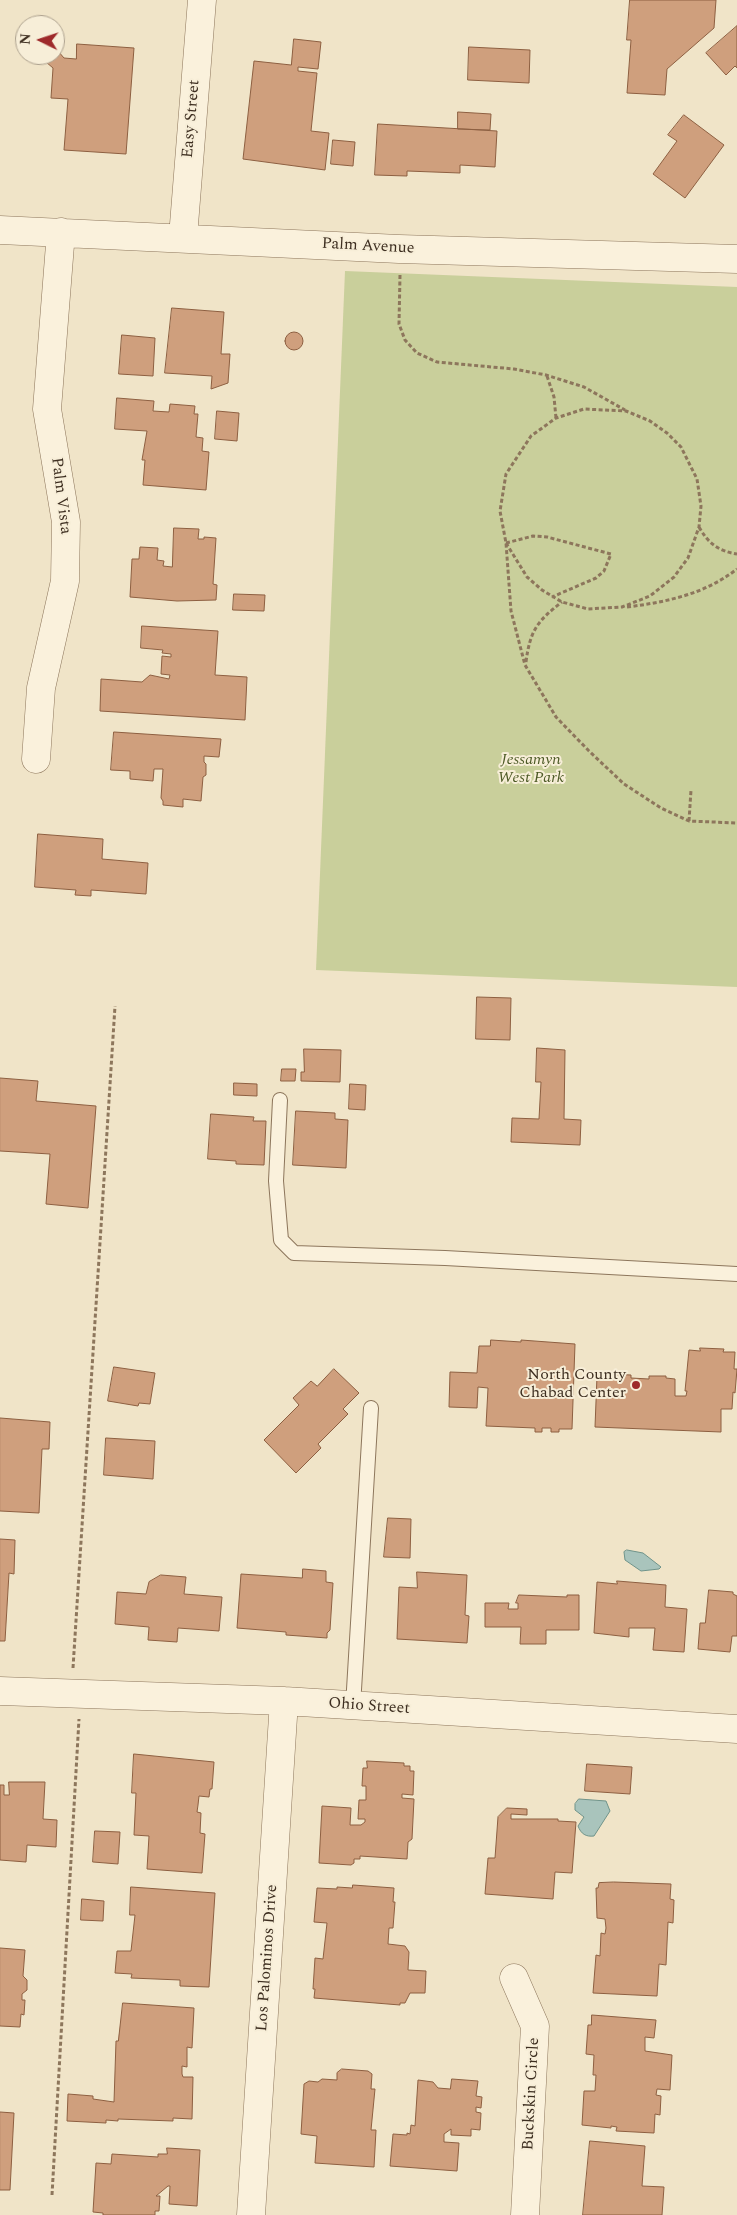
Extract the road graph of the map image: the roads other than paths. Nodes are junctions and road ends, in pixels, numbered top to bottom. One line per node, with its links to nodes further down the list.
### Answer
1 (202, 0): 4 (street, Easy Street)
2 (0, 230): 3 (street, Palm Avenue)
3 (61, 232): 4 (street, Palm Avenue); 6 (street, Palm Vista)
4 (182, 237): 5 (street, Palm Avenue)
5 (737, 260)
6 (36, 759)
7 (280, 1100): 8 (lane)
8 (737, 1274)
9 (371, 1408): 12 (lane)
10 (0, 1691): 11 (street, Ohio Street)
11 (284, 1701): 12 (street, Ohio Street); 15 (street, Los Palominos Drive)
12 (353, 1706): 13 (street, Ohio Street)
13 (737, 1729)
14 (514, 1978): 16 (street, Buckskin Circle)
15 (251, 2215)
16 (525, 2215)

